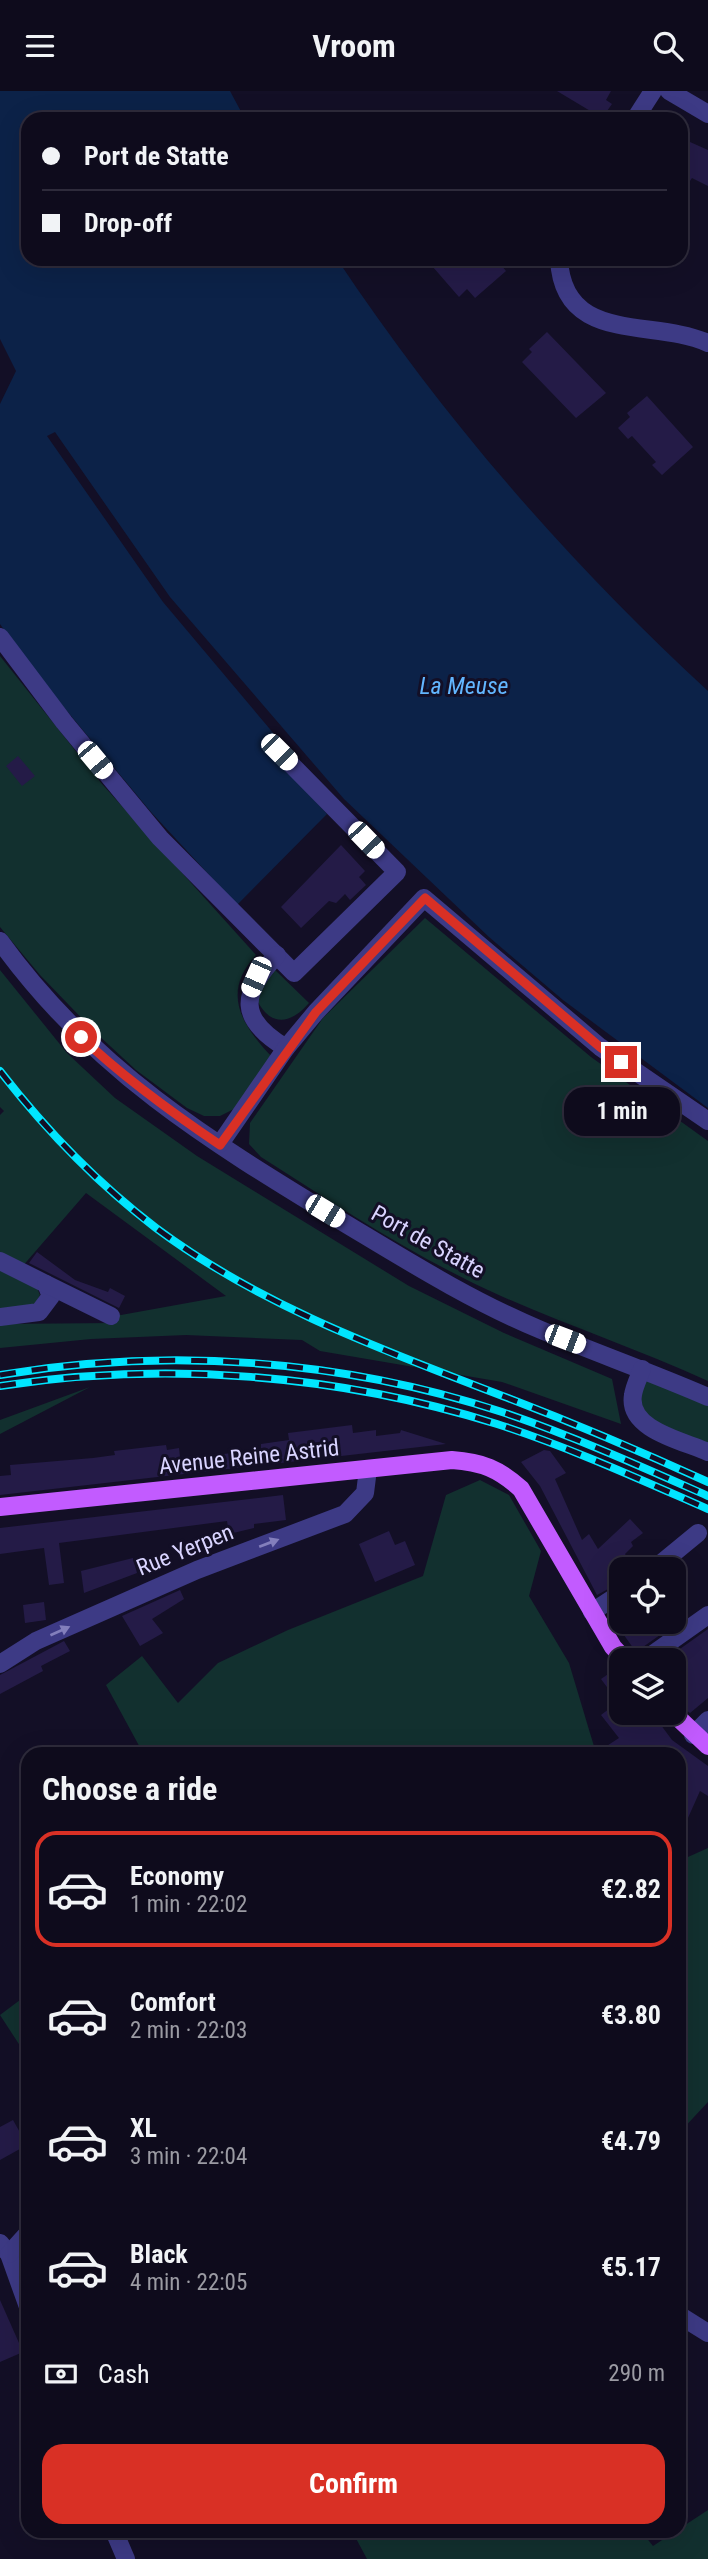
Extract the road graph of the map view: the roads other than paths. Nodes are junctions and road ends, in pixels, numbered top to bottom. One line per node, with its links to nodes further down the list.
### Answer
1 (653, 91): 3 (street)
2 (668, 91): 4 (street)
3 (640, 112)
4 (708, 114)
5 (560, 266): 6 (street)
6 (708, 343)
7 (0, 637): 10 (street)
8 (279, 752): 10 (street)
9 (0, 941): 13 (street, Port de Statte)
10 (277, 955): 11 (street)
11 (286, 1048): 12 (street); 13 (street)
12 (708, 1121)
13 (220, 1145): 18 (street, Port de Statte)
14 (0, 1261): 15 (street)
15 (46, 1284): 16 (street); 17 (street)
16 (111, 1316)
17 (0, 1317)
18 (642, 1369): 19 (street, Port de Statte); 20 (street)
19 (708, 1397)
20 (708, 1452)
21 (368, 1469): 22 (main road, Avenue Reine Astrid); 26 (main road, Avenue Reine Astrid); 30 (street, Rue Yerpen, one-way to 21)
22 (0, 1507)
23 (698, 1533): 24 (street)
24 (669, 1557)
25 (609, 1601): 26 (street)
26 (592, 1612): 28 (main road)
27 (708, 1615): 29 (street)
28 (617, 1648)
29 (661, 1648)
30 (0, 1664)
31 (708, 1720): 33 (street)
32 (684, 1725): 33 (main road)
33 (693, 1735): 34 (main road)
34 (708, 1746)
35 (21, 2238): 36 (street)
36 (5, 2249): 37 (street)
37 (21, 2289)
38 (686, 2319): 39 (street)
39 (708, 2333)
40 (117, 2538): 41 (street)
41 (126, 2559)

